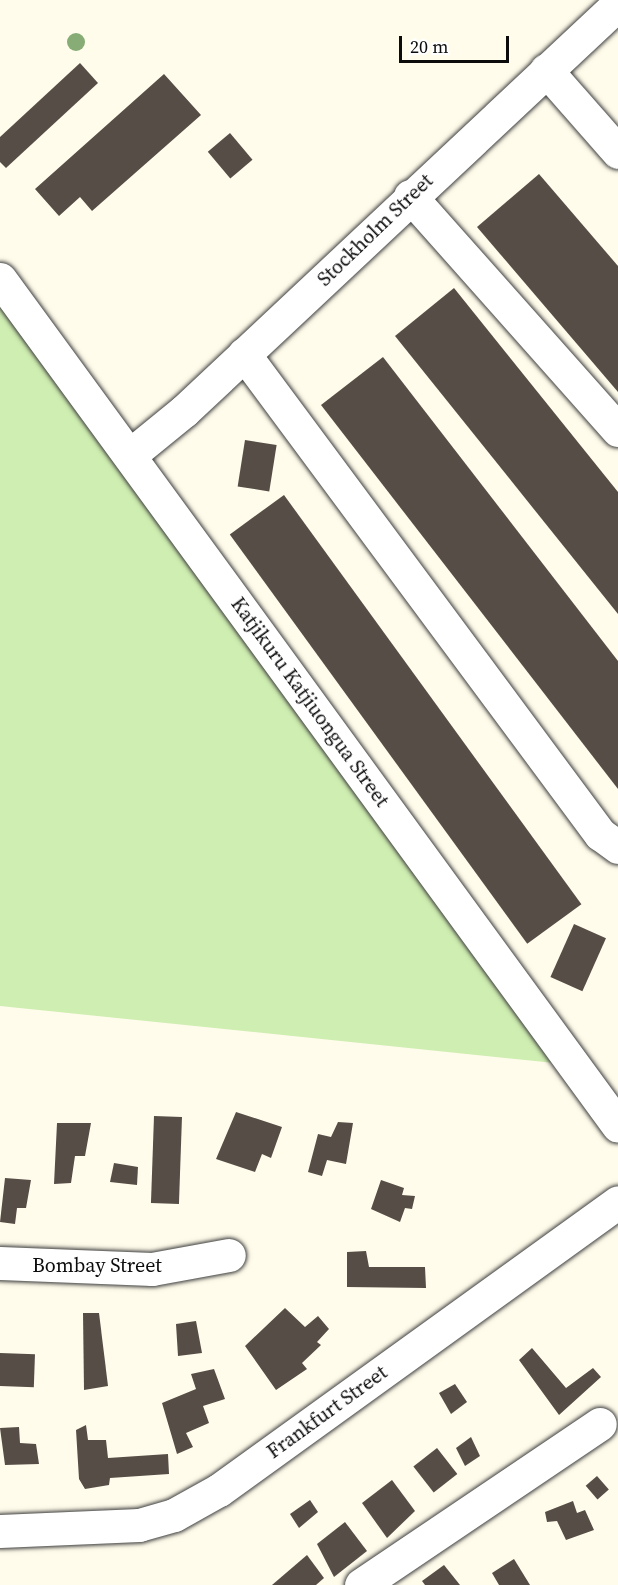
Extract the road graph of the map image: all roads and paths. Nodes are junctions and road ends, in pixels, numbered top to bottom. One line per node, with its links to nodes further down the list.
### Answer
1 (618, 4): 2 (street, Stockholm Street)
2 (546, 70): 3 (street); 4 (street, Stockholm Street)
3 (618, 152)
4 (410, 196): 6 (street, Stockholm Street); 7 (street)
5 (0, 279): 8 (street, Katjikuru Katjiuongua Street)
6 (244, 354): 8 (street, Stockholm Street); 9 (street)
7 (618, 430)
8 (130, 455): 10 (street, Katjikuru Katjiuongua Street)
9 (618, 847)
10 (618, 1126)
11 (618, 1202): 15 (street, Frankfurt Street)
12 (229, 1255): 13 (street, Bombay Street)
13 (0, 1263)
14 (600, 1424): 16 (street)
15 (0, 1531)
16 (361, 1585)

